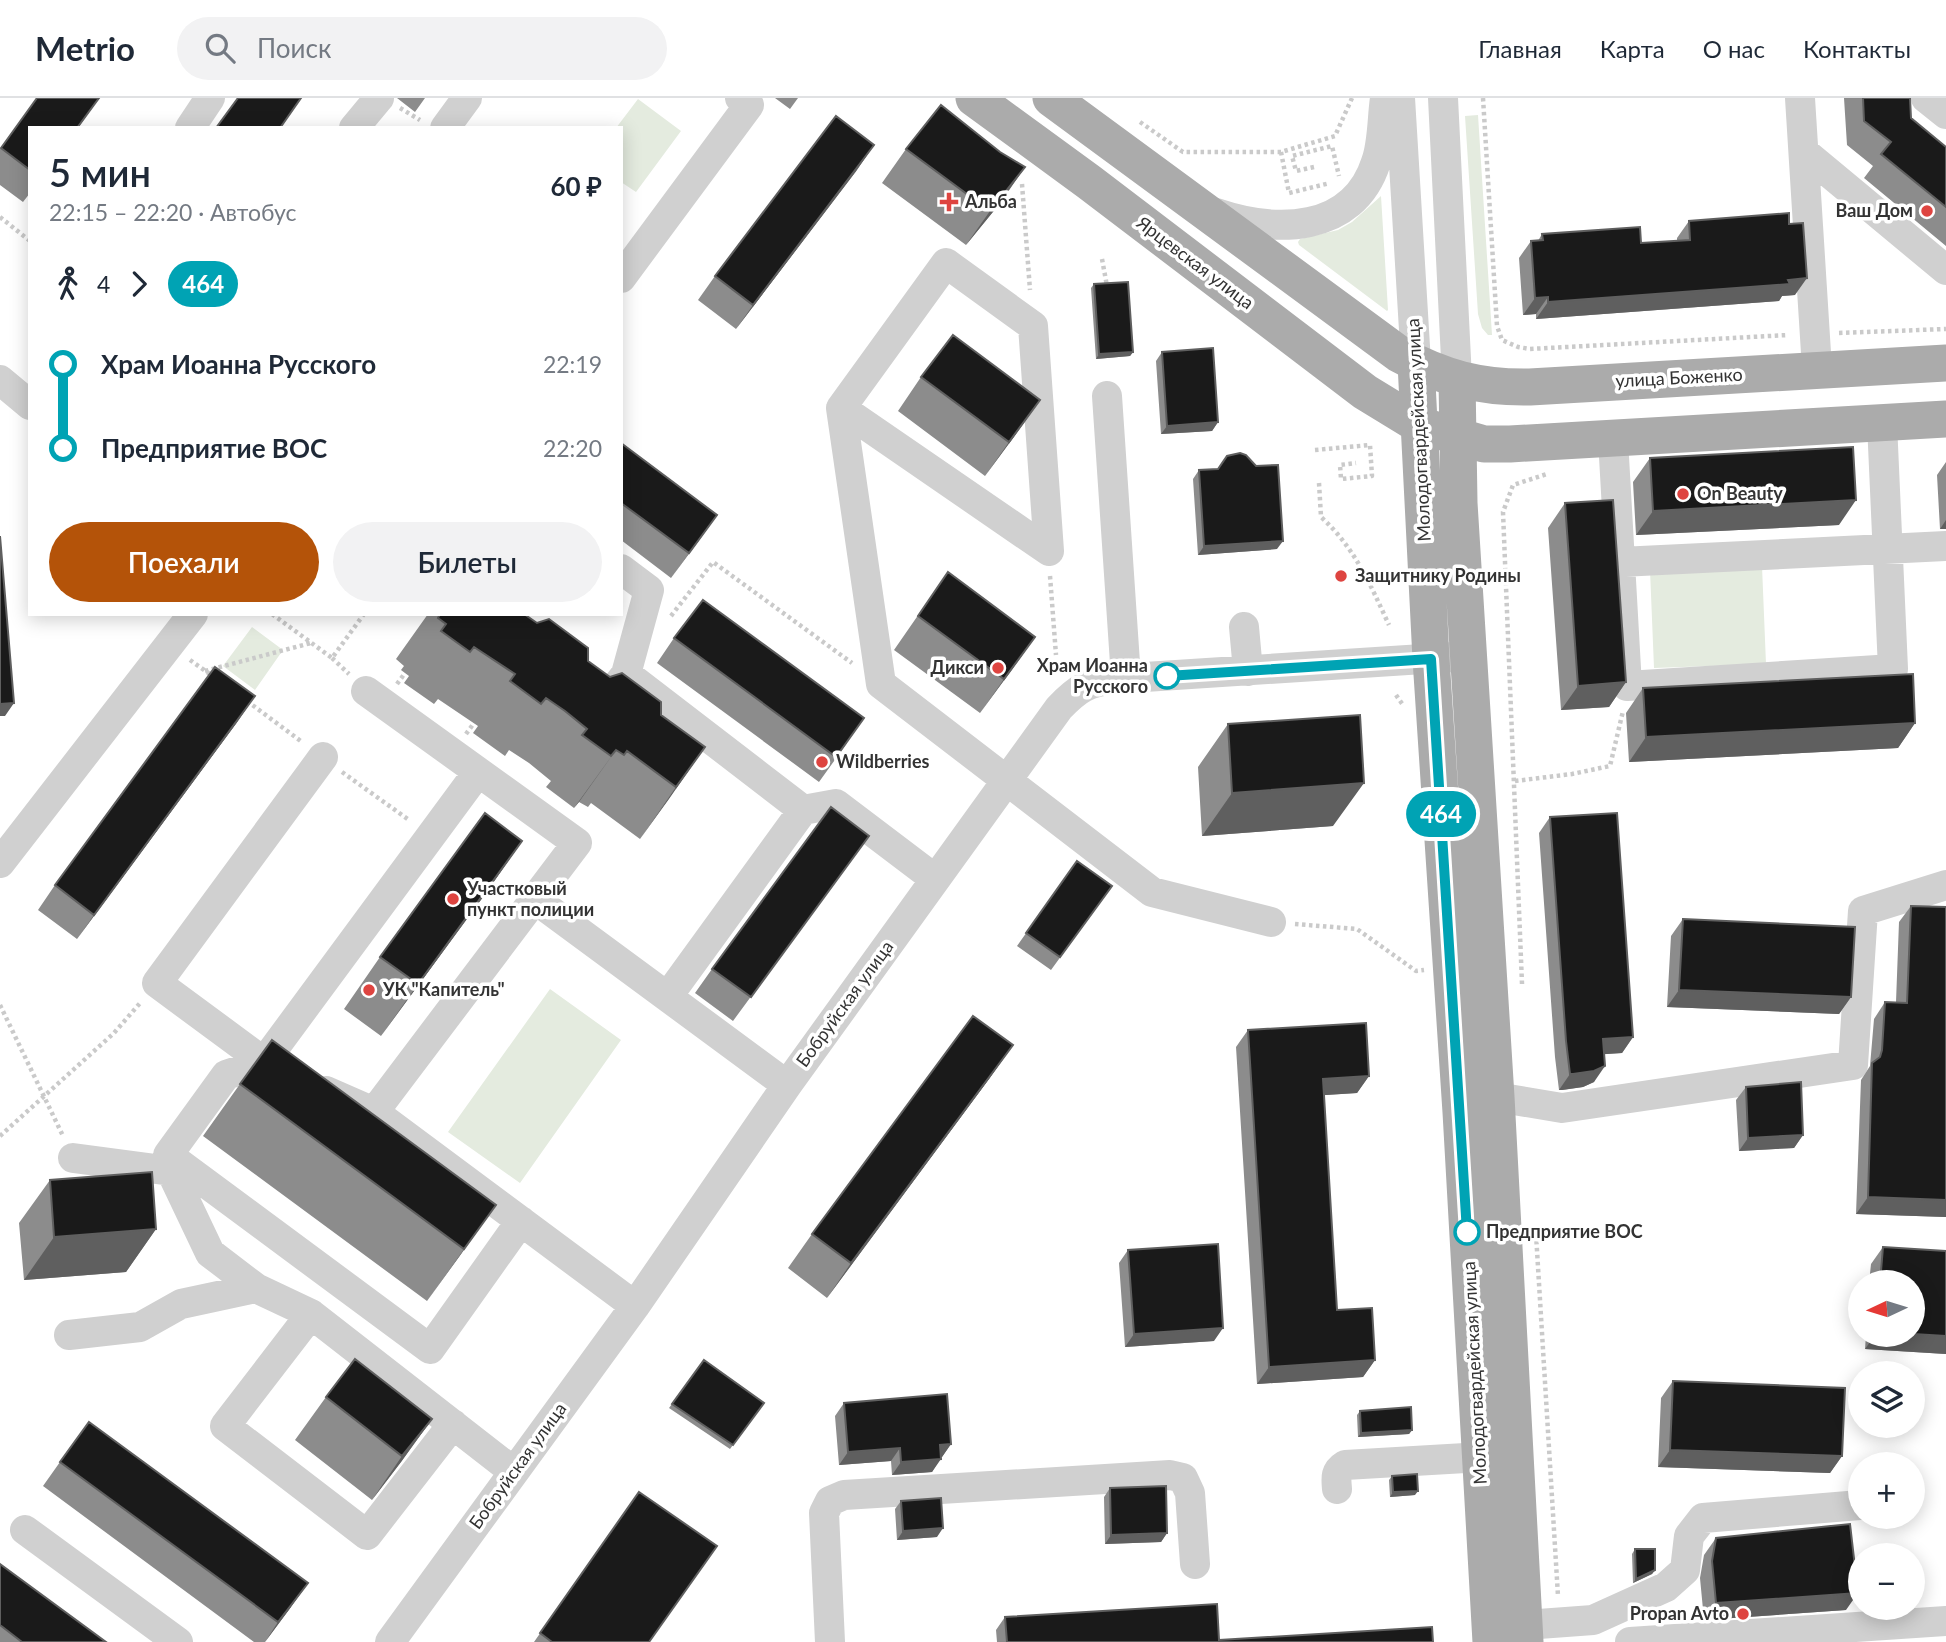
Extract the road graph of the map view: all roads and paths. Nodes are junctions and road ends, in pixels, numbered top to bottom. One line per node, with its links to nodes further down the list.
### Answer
1 (211, 98): 17 (street)
2 (467, 98): 16 (street)
3 (740, 98): 28 (street)
4 (974, 98): 43 (main road, Ярцевская улица)
5 (1051, 98): 23 (main road)
6 (1352, 98): 19 (path)
7 (1385, 98): 23 (street)
8 (1400, 98): 33 (street, Молодогвардейская улица)
9 (1443, 98): 36 (street, Молодогвардейская улица)
10 (1483, 98): 32 (path)
11 (1800, 98): 20 (street)
12 (1926, 98): 14 (street)
13 (387, 101): 16 (path); 18 (street)
14 (1946, 114)
15 (1138, 121): 19 (path)
16 (434, 125)
17 (191, 126)
18 (356, 126)
19 (1281, 152): 21 (path)
20 (1804, 152): 27 (street); 32 (street)
21 (1314, 167)
22 (1023, 184): 30 (path)
23 (1205, 209): 33 (main road)
24 (0, 217): 25 (path)
25 (28, 239)
26 (1102, 258): 29 (path)
27 (1946, 270)
28 (623, 275)
29 (1107, 287)
30 (1033, 326): 40 (street); 52 (street)
31 (1946, 329): 32 (path)
32 (1814, 334): 35 (street)
33 (1416, 363): 36 (main road, улица Боженко); 43 (main road, Молодогвардейская улица)
34 (1946, 363): 35 (main road, улица Боженко)
35 (1817, 369): 36 (main road, улица Боженко)
36 (1457, 379): 44 (main road, Молодогвардейская улица)
37 (0, 380): 39 (street)
38 (1107, 396): 69 (street)
39 (28, 403)
40 (841, 408): 52 (street); 72 (street)
41 (1946, 419): 42 (main road)
42 (1882, 423): 45 (main road); 51 (street)
43 (1419, 425): 44 (main road); 64 (main road, Молодогвардейская улица)
44 (1458, 437): 45 (main road); 63 (main road, Молодогвардейская улица)
45 (1613, 439): 53 (street)
46 (1315, 450): 47 (path)
47 (1356, 463)
48 (1319, 483): 59 (path)
49 (1513, 485): 80 (path)
50 (1946, 546): 51 (street)
51 (1888, 548): 53 (street); 73 (street)
52 (1049, 551): 62 (path)
53 (1620, 562): 73 (street)
54 (623, 570): 68 (street)
55 (191, 616): 82 (street)
56 (275, 616): 61 (path)
57 (363, 616): 61 (path)
58 (665, 623): 72 (path)
59 (1389, 625)
60 (1244, 627): 66 (street)
61 (312, 643): 65 (path)
62 (1056, 655)
63 (1468, 656): 64 (street, Бобруйская улица); 95 (main road, Молодогвардейская улица)
64 (1431, 659): 66 (street, Бобруйская улица); 106 (main road, Молодогвардейская улица)
65 (205, 671)
66 (1248, 671): 69 (street, Бобруйская улица)
67 (405, 673): 71 (path)
68 (626, 674): 70 (street); 81 (street)
69 (1126, 678): 79 (street, Бобруйская улица)
70 (587, 679)
71 (399, 681)
72 (881, 684): 79 (street)
73 (1627, 686): 80 (path)
74 (366, 691): 78 (street)
75 (474, 723): 76 (path)
76 (468, 731)
77 (323, 757): 88 (street)
78 (478, 772): 85 (street); 92 (street)
79 (1007, 780): 83 (street, Бобруйская улица); 86 (street)
80 (1515, 781): 89 (path)
81 (803, 810): 83 (street); 90 (street)
82 (0, 863)
83 (935, 878): 93 (street, Бобруйская улица)
84 (1946, 885): 95 (street)
85 (536, 900): 90 (street); 96 (street)
86 (1272, 922): 87 (path)
87 (1425, 970)
88 (158, 983): 92 (street); 94 (path)
89 (1522, 995)
90 (668, 996): 93 (street)
91 (0, 1005): 94 (path)
92 (264, 1062): 96 (street); 99 (street)
93 (787, 1085): 102 (street, Бобруйская улица)
94 (43, 1096): 97 (path); 98 (path)
95 (1496, 1097): 106 (main road, Молодогвардейская улица)
96 (374, 1112): 99 (street)
97 (0, 1136)
98 (74, 1158): 101 (street)
99 (521, 1221): 102 (street)
100 (1536, 1224): 113 (path)
101 (256, 1288): 103 (street); 104 (street)
102 (635, 1306): 107 (street, Бобруйская улица)
103 (311, 1314): 105 (street); 105 (street)
104 (68, 1335)
105 (453, 1424): 107 (street)
106 (1498, 1456): 108 (street); 113 (main road, Молодогвардейская улица); 117 (main road, Молодогвардейская улица)
107 (514, 1472): 115 (street, Бобруйская улица)
108 (1337, 1489)
109 (1848, 1506): 113 (street)
110 (25, 1530): 114 (street)
111 (1195, 1564): 116 (street)
112 (1946, 1622): 118 (street)
113 (1536, 1630)
114 (178, 1642)
115 (390, 1642)
116 (830, 1642)
117 (1491, 1642)
118 (1630, 1642)

